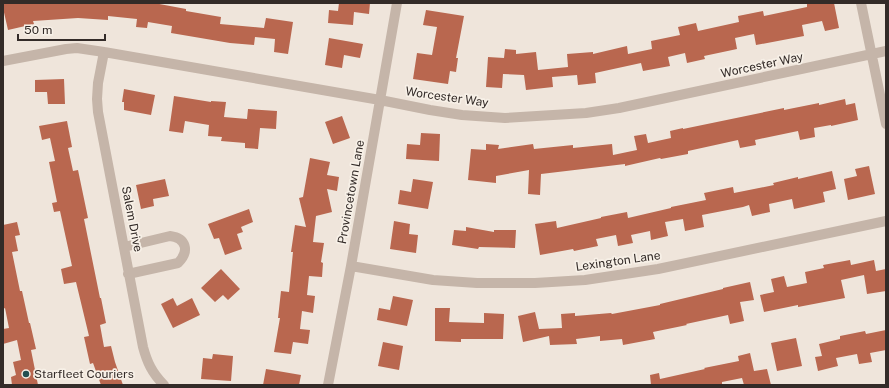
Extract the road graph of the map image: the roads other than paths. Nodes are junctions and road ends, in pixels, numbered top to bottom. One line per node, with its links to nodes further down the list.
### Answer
1 (397, 3): 7 (street, Provincetown Lane)
2 (861, 3): 5 (street)
3 (886, 51): 5 (street, Worcester Way)
4 (104, 52): 6 (street, Worcester Way); 7 (street, Worcester Way); 10 (street, Salem Drive)
5 (872, 55): 7 (street, Worcester Way); 8 (street)
6 (3, 61)
7 (380, 100): 11 (street, Provincetown Lane)
8 (886, 124)
9 (886, 221): 11 (street, Lexington Lane)
10 (124, 247): 12 (street, Salem Drive); 12 (street)
11 (351, 266): 14 (street, Provincetown Lane)
12 (128, 274): 13 (street, Salem Drive)
13 (164, 385)
14 (328, 385)

